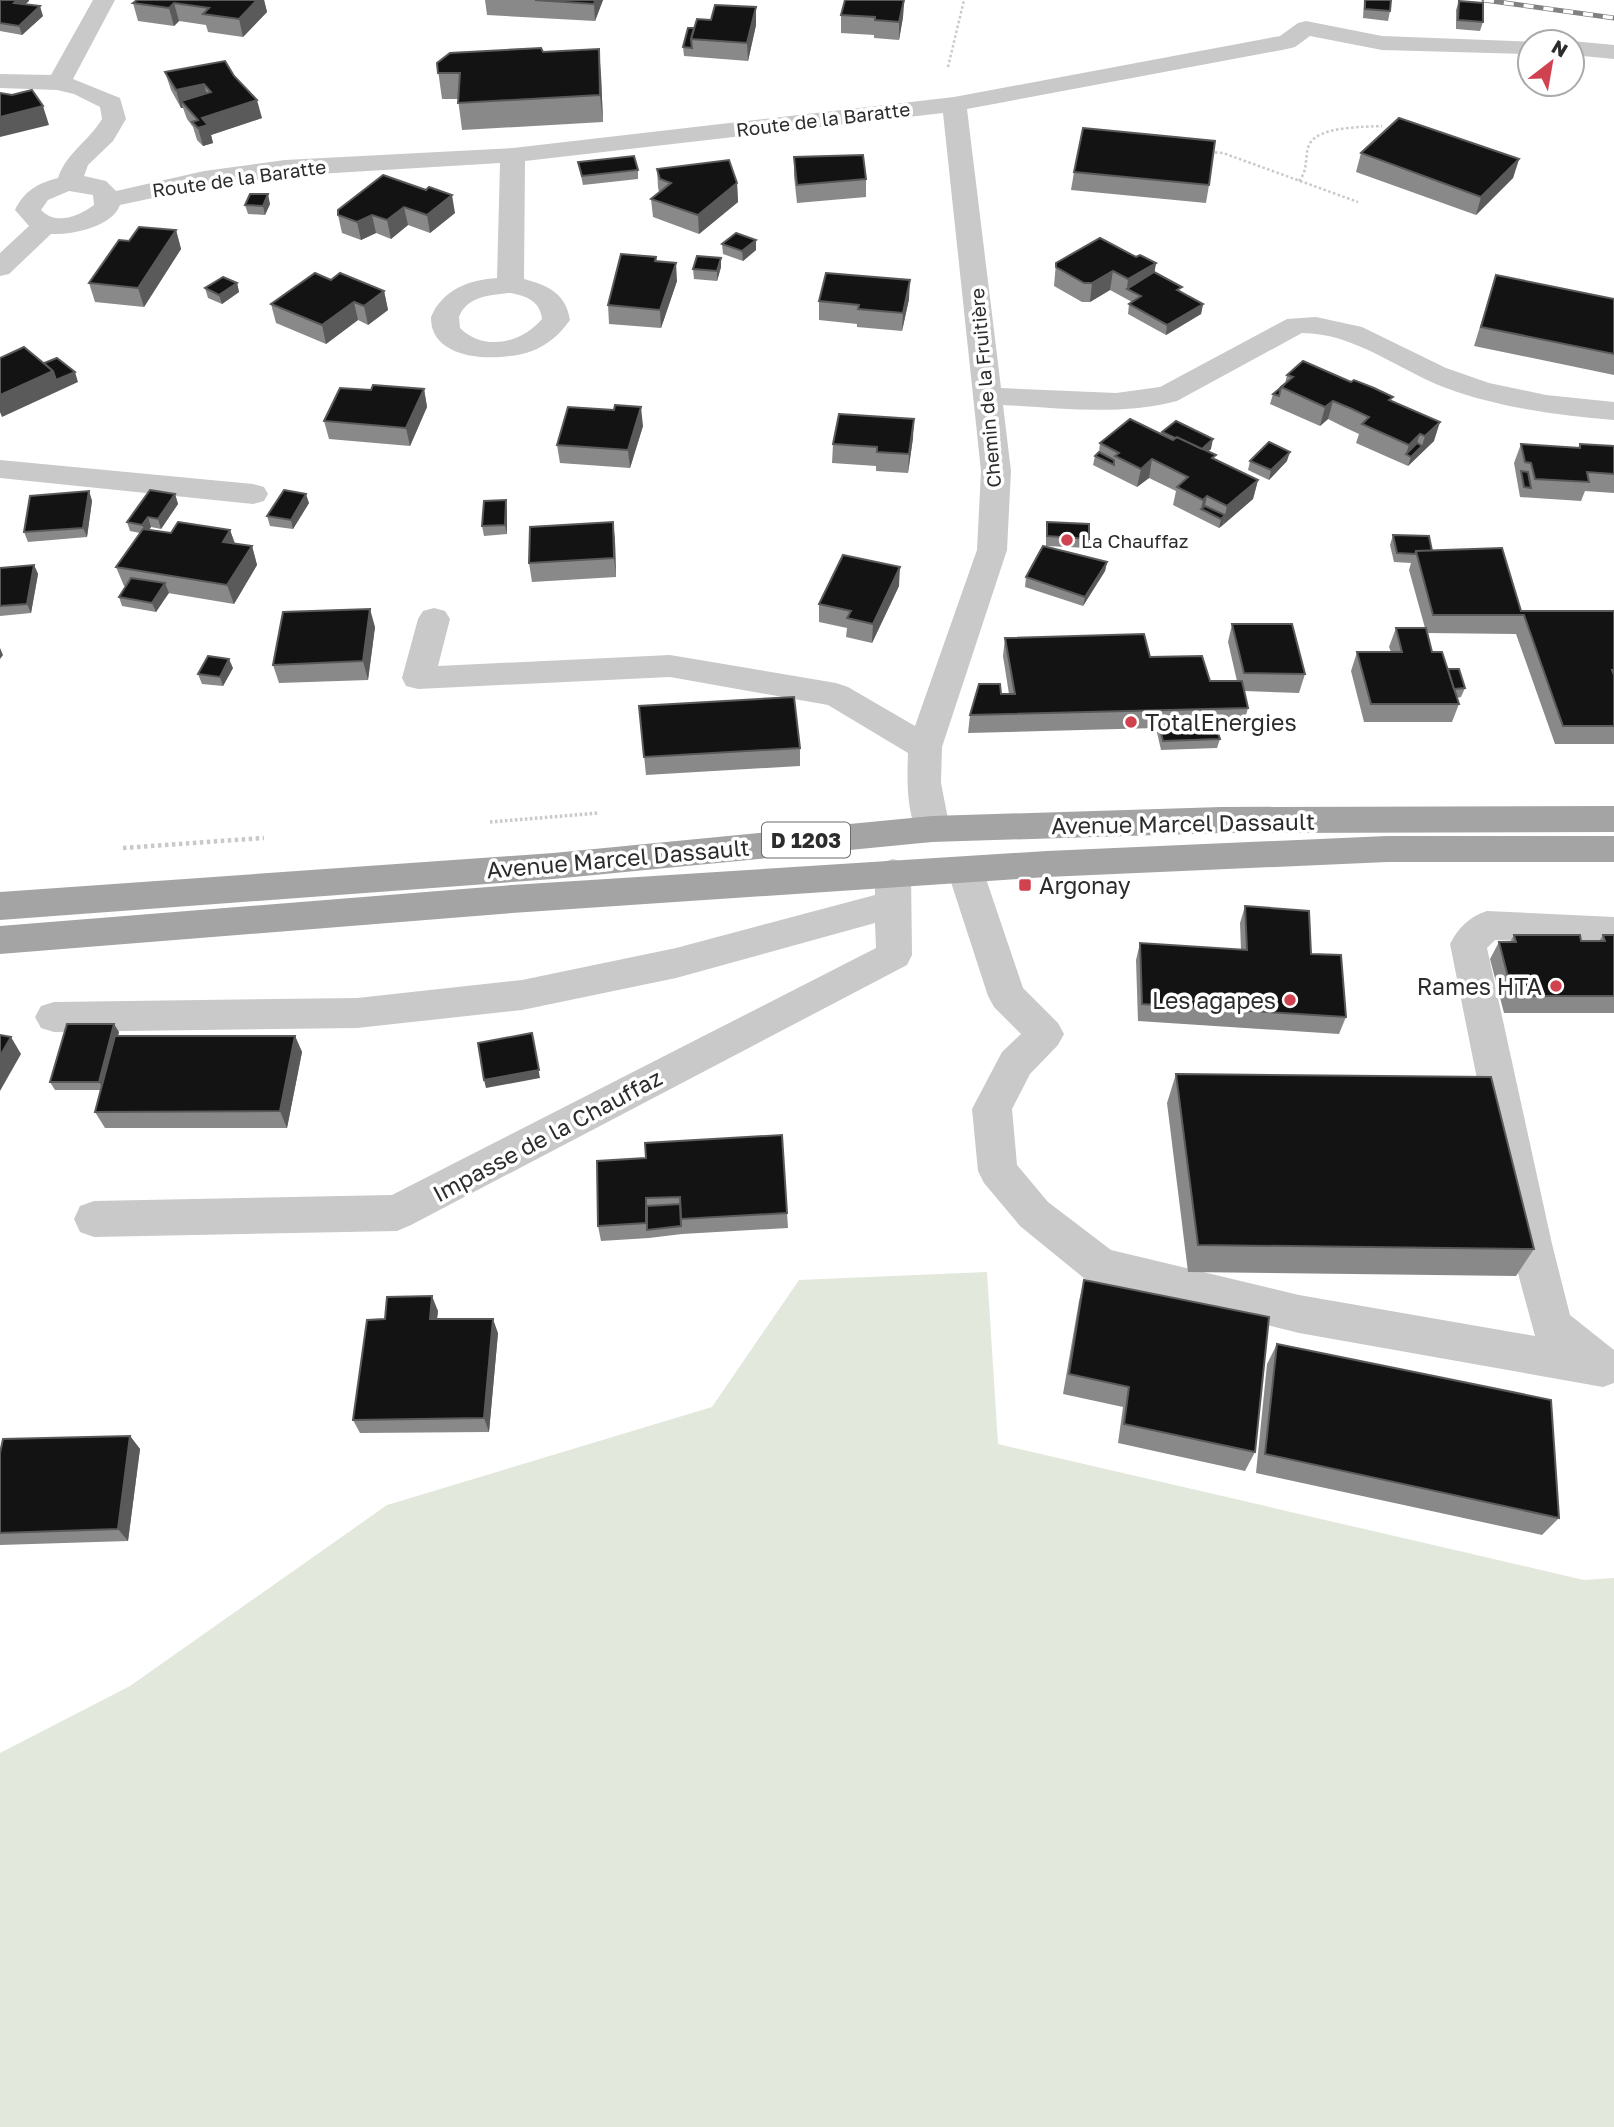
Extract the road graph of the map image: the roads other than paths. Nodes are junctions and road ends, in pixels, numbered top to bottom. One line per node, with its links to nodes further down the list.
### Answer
1 (104, 0): 8 (street)
2 (1308, 4): 3 (street)
3 (1306, 28): 4 (street); 9 (street, Route de la Baratte)
4 (1516, 47)
5 (1586, 49): 6 (street)
6 (1614, 52)
7 (0, 81): 8 (street)
8 (60, 81): 11 (street)
9 (954, 104): 10 (street, Route de la Baratte); 16 (street, Chemin de la Fruitière)
10 (513, 155): 12 (street, Route de la Baratte); 15 (street)
11 (69, 184): 12 (street); 13 (street)
12 (109, 200): 13 (street)
13 (46, 224): 14 (street)
14 (0, 268)
15 (510, 285)
16 (989, 396): 17 (street); 21 (street, Chemin de la Fruitière)
17 (1614, 411)
18 (0, 469): 19 (street)
19 (253, 494)
20 (434, 619): 21 (street)
21 (925, 747): 23 (street, Chemin de la Fruitière)
22 (1614, 819): 23 (main road, Avenue Marcel Dassault / D 1203)
23 (932, 829): 27 (main road, Avenue Marcel Dassault / D 1203)
24 (1614, 849): 25 (main road, Avenue Marcel Dassault / D 1203)
25 (965, 870): 26 (main road, Avenue Marcel Dassault / D 1203); 32 (street)
26 (893, 888): 29 (main road, Avenue Marcel Dassault / D 1203); 30 (street); 31 (street, Impasse de la Chauffaz)
27 (0, 906)
28 (1614, 931): 32 (street)
29 (0, 940)
30 (54, 1017)
31 (94, 1219)
32 (1608, 1368)

